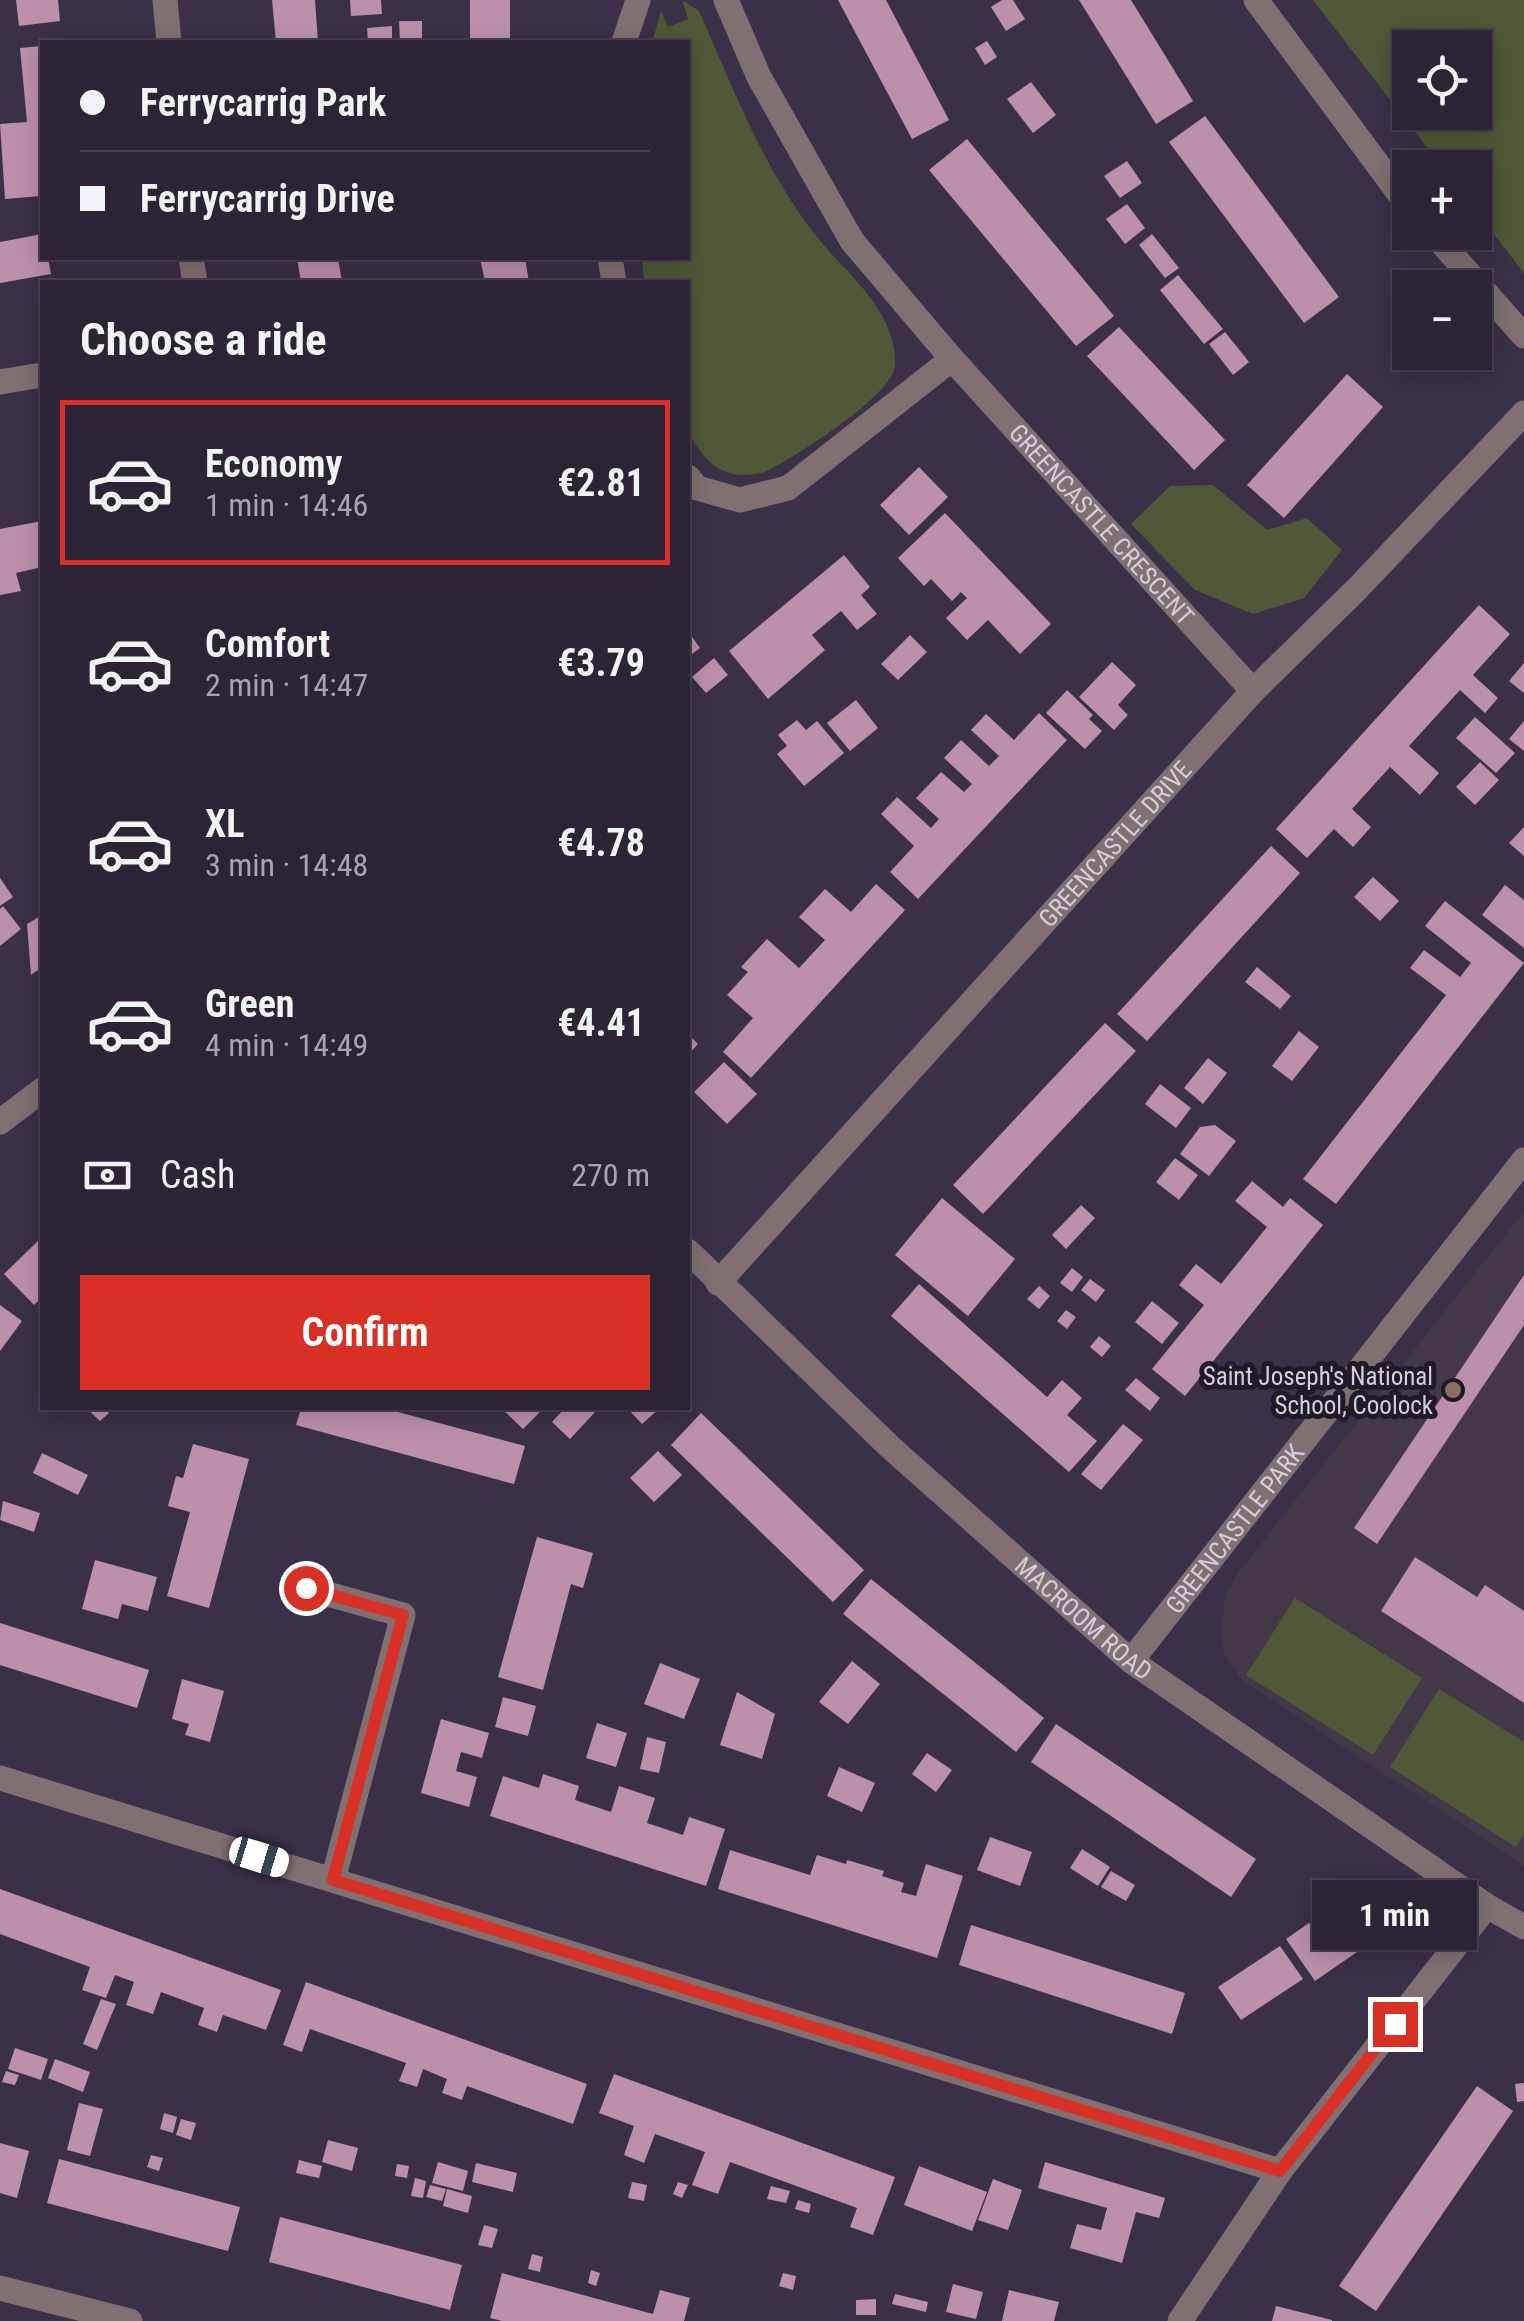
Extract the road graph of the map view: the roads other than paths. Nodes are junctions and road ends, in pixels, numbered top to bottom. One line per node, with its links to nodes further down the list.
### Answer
1 (165, 0): 5 (street)
2 (638, 0): 6 (street)
3 (726, 0): 10 (street, GREENCASTLE CRESCENT)
4 (1256, 0): 7 (street)
5 (169, 40)
6 (625, 40)
7 (1392, 184)
8 (1448, 250): 9 (street)
9 (1524, 336)
10 (952, 359): 14 (street); 15 (street, GREENCASTLE CRESCENT)
11 (40, 374): 12 (street)
12 (0, 382)
13 (1524, 413): 15 (street, GREENCASTLE DRIVE)
14 (690, 479)
15 (1253, 691): 20 (street, GREENCASTLE DRIVE)
16 (40, 1091): 17 (street)
17 (1, 1118)
18 (1524, 1160): 22 (street, GREENCASTLE PARK)
19 (690, 1253): 20 (street, MACROOM ROAD)
20 (718, 1283): 22 (street, MACROOM ROAD)
21 (306, 1588): 24 (street)
22 (1131, 1661): 25 (street, MACROOM ROAD)
23 (0, 1778): 24 (street)
24 (333, 1880): 27 (street)
25 (1487, 1906): 26 (street, MACROOM ROAD); 27 (street)
26 (1524, 1927)
27 (1280, 2171): 30 (street)
28 (0, 2288): 29 (street)
29 (130, 2321)
30 (1180, 2321)

